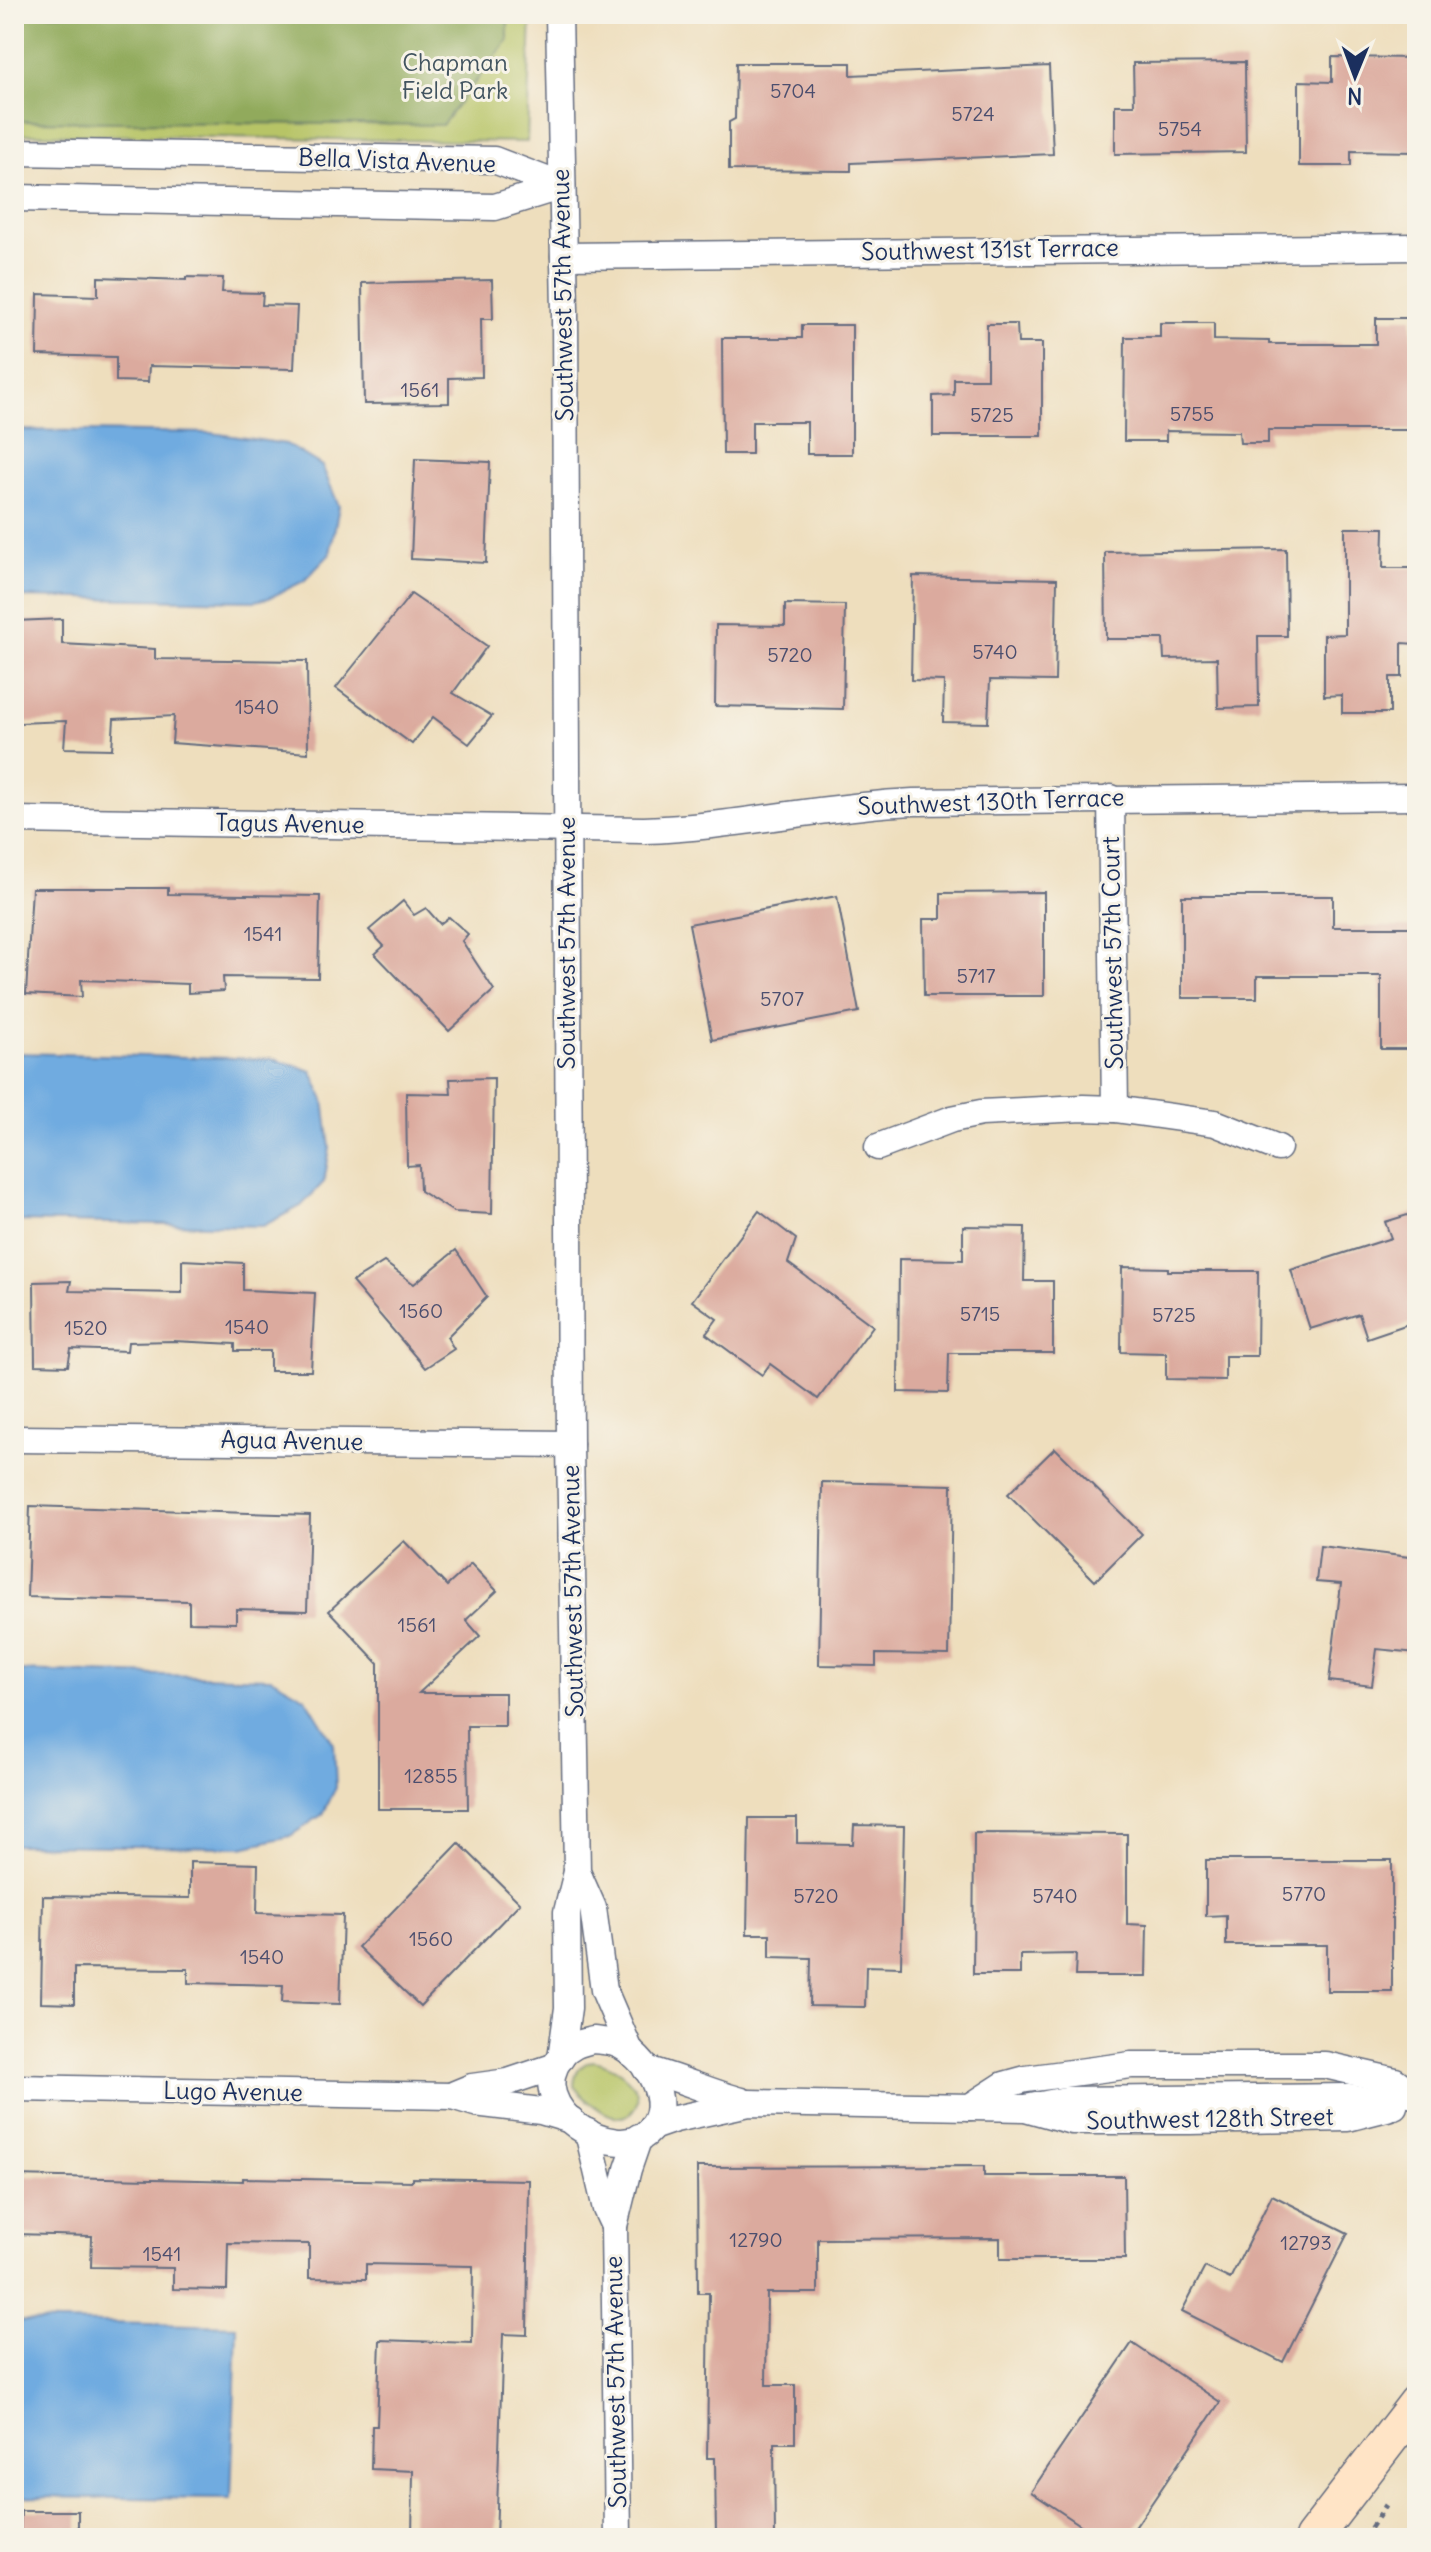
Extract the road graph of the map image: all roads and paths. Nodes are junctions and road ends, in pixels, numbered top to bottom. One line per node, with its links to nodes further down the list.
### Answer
1 (559, 14): 3 (street, Southwest 57th Avenue)
2 (14, 152): 3 (street, Bella Vista Avenue)
3 (562, 186): 4 (street, Bella Vista Avenue); 6 (street, Southwest 57th Avenue)
4 (14, 198)
5 (1417, 247): 6 (street, Southwest 131st Terrace)
6 (564, 256): 10 (street, Southwest 57th Avenue)
7 (1417, 797): 8 (street, Southwest 130th Terrace)
8 (1111, 798): 10 (street, Southwest 130th Terrace); 11 (street, Southwest 57th Court)
9 (14, 820): 10 (street, Tagus Avenue)
10 (567, 828): 15 (street, Southwest 57th Avenue)
11 (1115, 1109): 12 (street); 13 (street)
12 (878, 1147)
13 (1278, 1148)
14 (14, 1439): 15 (street, Agua Avenue)
15 (570, 1444): 16 (street, Southwest 57th Avenue)
16 (577, 1872): 17 (street, Southwest 57th Avenue); 18 (street, Southwest 57th Avenue)
17 (639, 2061): 18 (street); 21 (street, Southwest 128th Street); 25 (street)
18 (557, 2062): 20 (street); 24 (street)
19 (14, 2088): 20 (street, Lugo Avenue)
20 (452, 2096): 24 (street)
21 (749, 2103): 23 (street, Southwest 128th Street); 25 (street, Southwest 128th Street)
22 (1409, 2103): 23 (street, Southwest 128th Street); 23 (street, Southwest 128th Street)
23 (970, 2107)
24 (579, 2126): 25 (street); 26 (street, Southwest 57th Avenue)
25 (646, 2132): 26 (street, Southwest 57th Avenue)
26 (614, 2226): 28 (street, Southwest 57th Avenue)
27 (1417, 2403): 29 (main road)
28 (618, 2538)
29 (1313, 2538)

